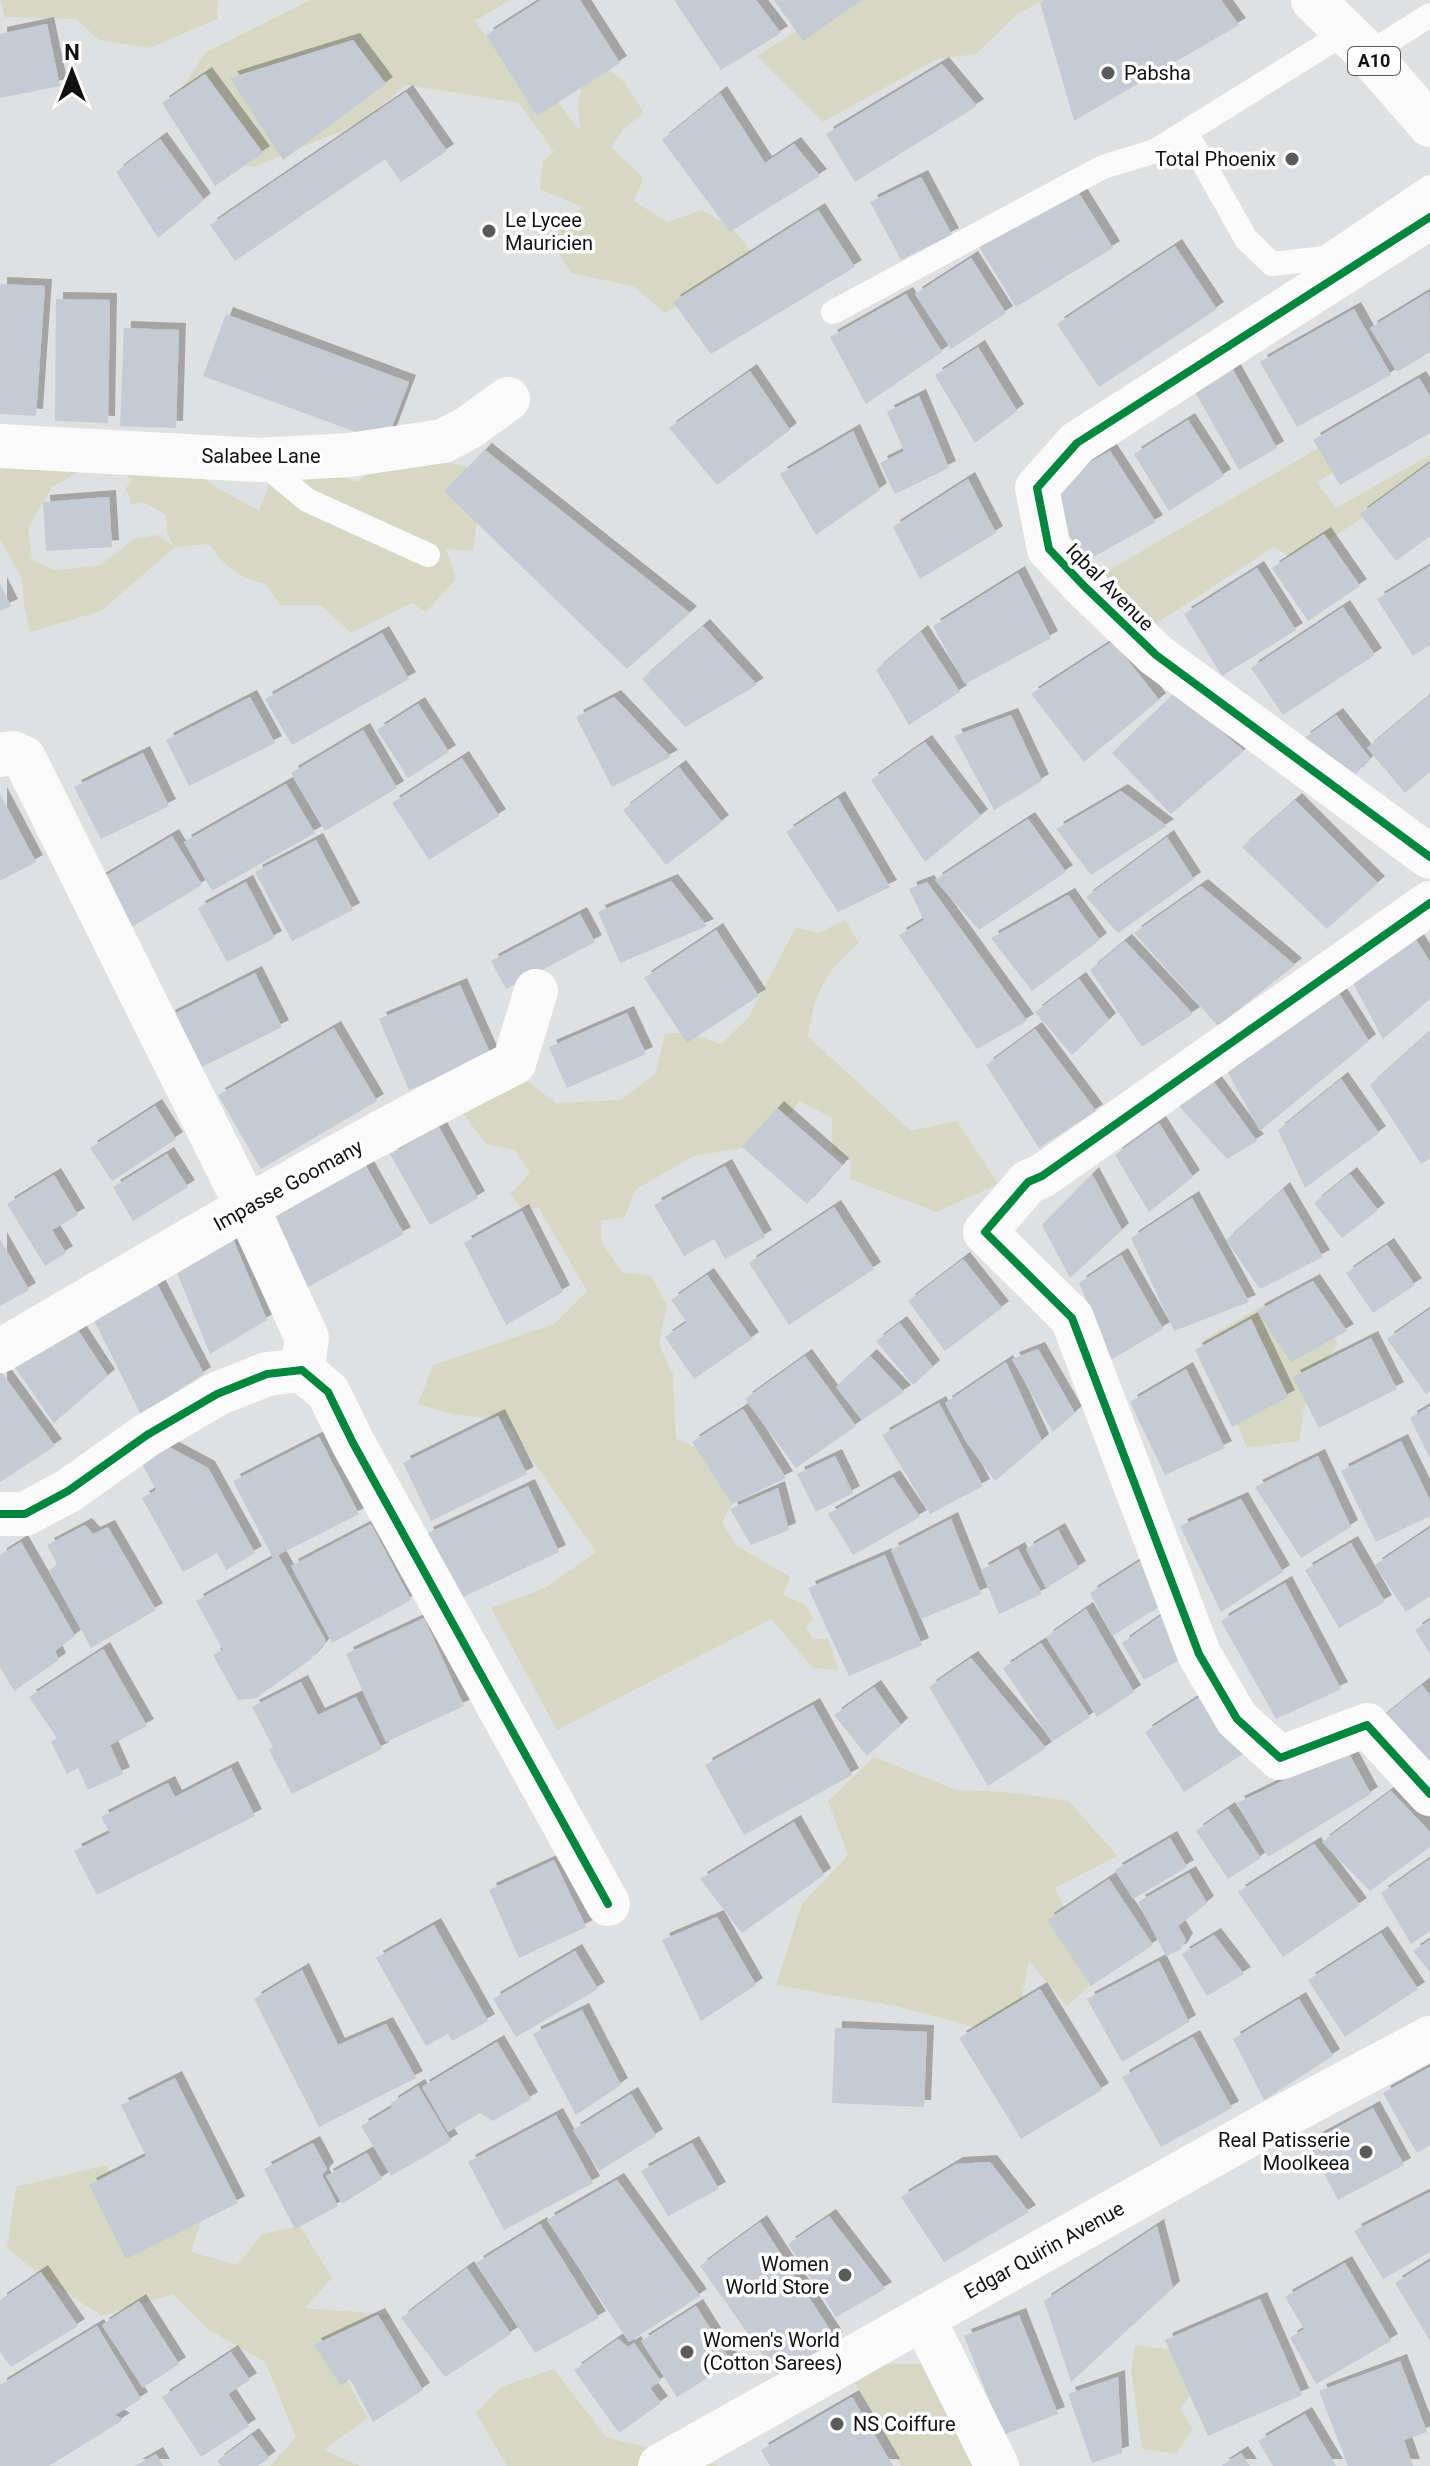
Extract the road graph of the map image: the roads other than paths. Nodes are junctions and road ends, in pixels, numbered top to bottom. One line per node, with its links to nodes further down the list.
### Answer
1 (1313, 0): 3 (street, A10)
2 (1430, 15): 3 (lane)
3 (1357, 43): 4 (street, A10); 5 (lane)
4 (1430, 125)
5 (1186, 132): 6 (lane); 8 (lane)
6 (1430, 187)
7 (1430, 217): 14 (street, Iqbal Avenue)
8 (833, 312)
9 (508, 399): 11 (street, Salabee Lane)
10 (0, 446): 11 (street, Salabee Lane)
11 (258, 460): 12 (lane)
12 (428, 555)
13 (0, 755): 17 (street)
14 (1430, 857)
15 (1430, 903): 21 (street)
16 (536, 991): 17 (street, Impasse Goomany)
17 (247, 1207): 18 (street, Impasse Goomany); 19 (street)
18 (0, 1351)
19 (302, 1370): 20 (street); 22 (street)
20 (0, 1514)
21 (1430, 1794)
22 (608, 1904)
23 (1430, 2038): 24 (street, Edgar Quirin Avenue)
24 (923, 2318): 25 (street, Edgar Quirin Avenue); 26 (street)
25 (682, 2461)
26 (997, 2466)

